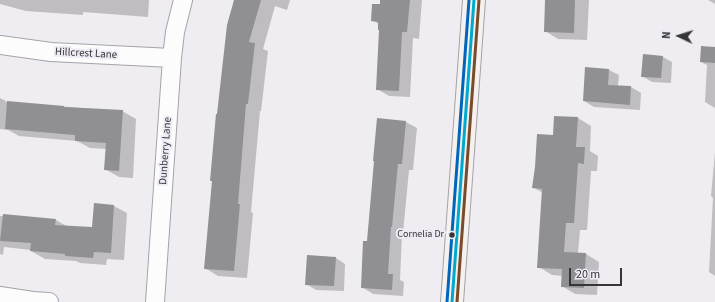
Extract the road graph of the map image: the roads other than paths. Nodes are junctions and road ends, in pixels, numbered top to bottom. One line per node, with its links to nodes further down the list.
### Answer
1 (183, 0): 4 (street, Dunberry Lane)
2 (474, 0): 8 (street)
3 (0, 45): 4 (street, Hillcrest Lane)
4 (172, 58): 7 (street, Dunberry Lane)
5 (0, 296): 6 (street)
6 (49, 302)
7 (155, 302)
8 (452, 302)

